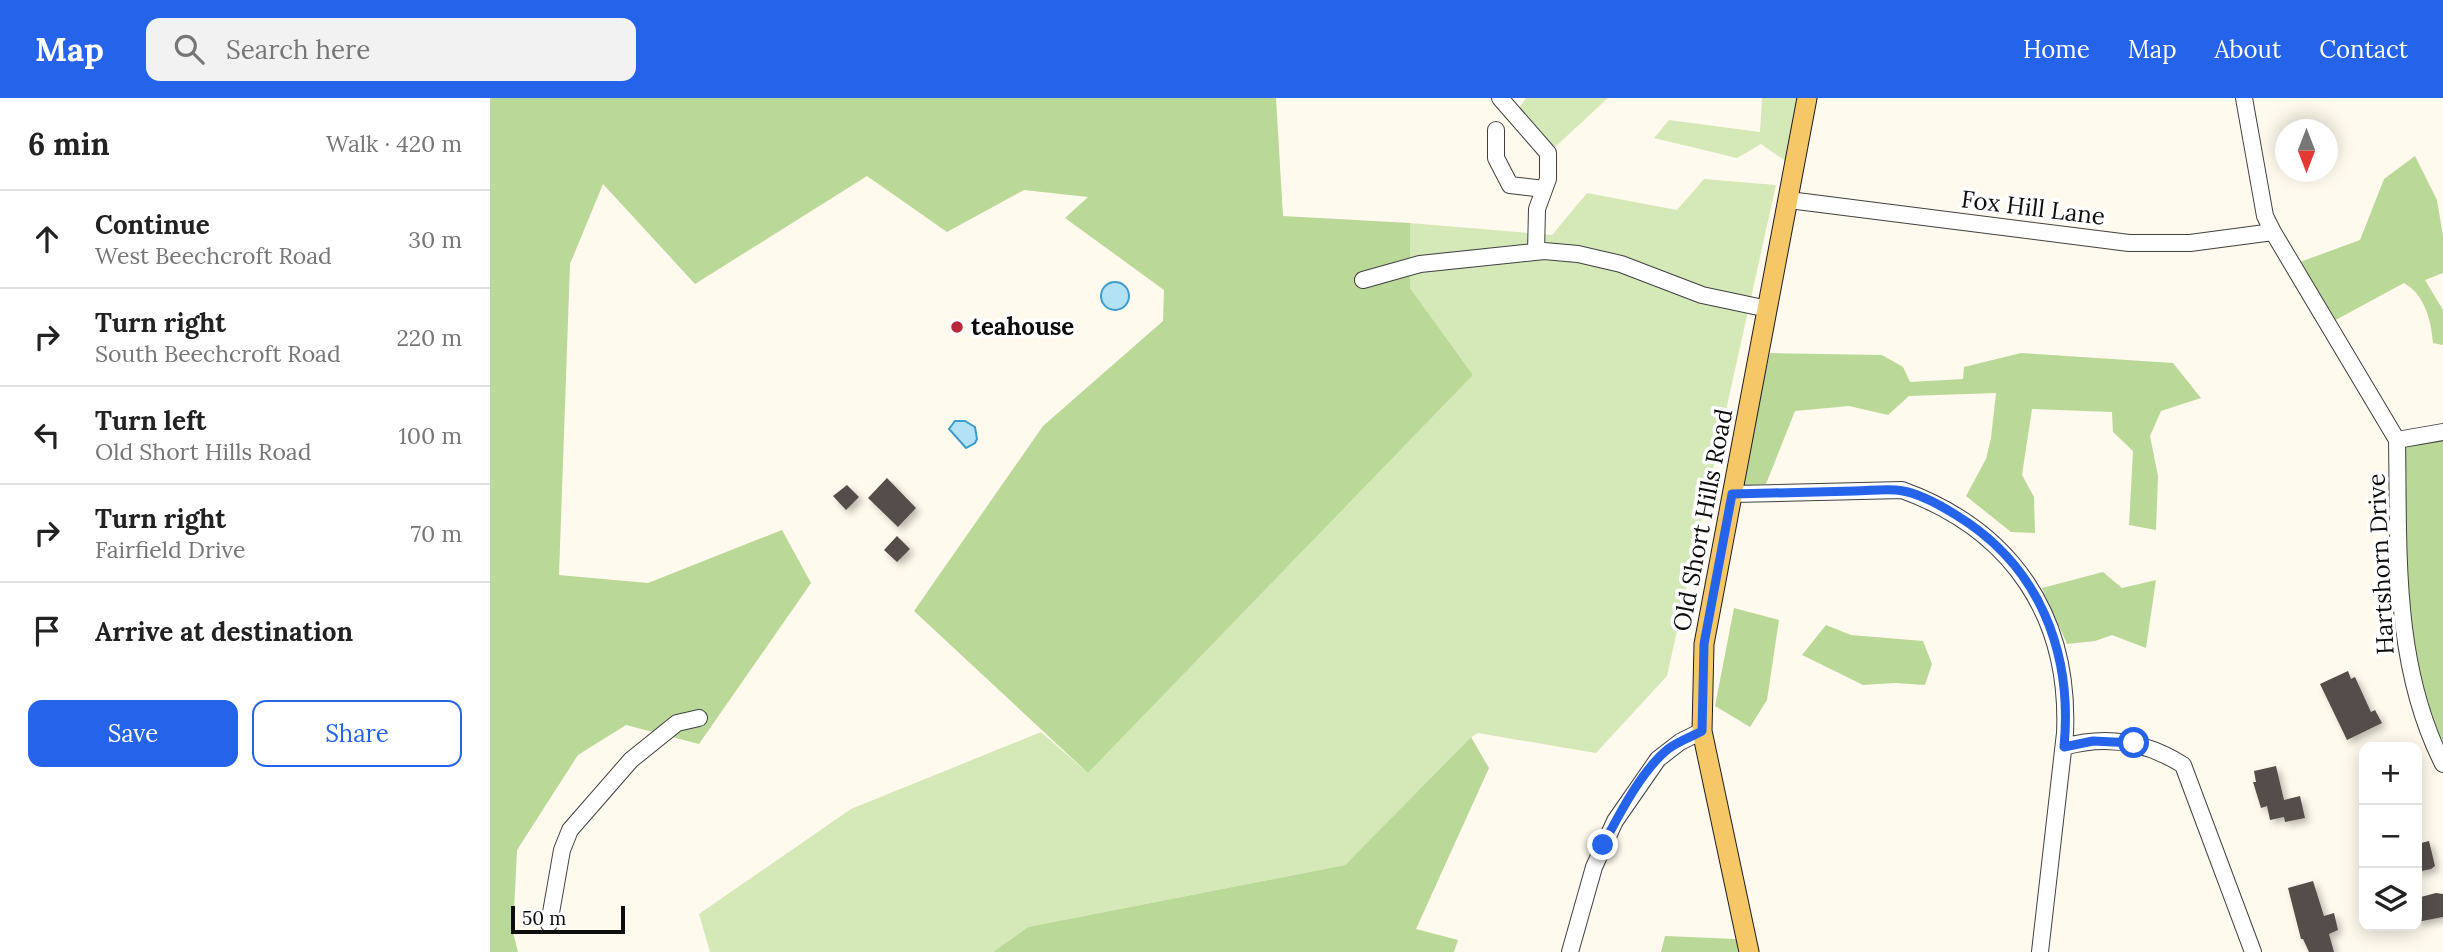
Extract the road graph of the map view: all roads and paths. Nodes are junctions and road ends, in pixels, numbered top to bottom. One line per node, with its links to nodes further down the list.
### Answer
1 (1500, 98): 5 (street)
2 (1807, 98): 6 (main road, Old Short Hills Road)
3 (2244, 98): 7 (street)
4 (1496, 130): 5 (street)
5 (1544, 189): 8 (street)
6 (1789, 200): 7 (street, Fox Hill Lane); 10 (main road, Old Short Hills Road)
7 (2273, 232): 12 (street)
8 (1536, 252): 9 (street); 10 (street)
9 (1363, 280)
10 (1768, 309): 13 (main road, Old Short Hills Road)
11 (2443, 432): 12 (street)
12 (2398, 440): 17 (street, Hartshorn Drive)
13 (1732, 494): 15 (main road, Old Short Hills Road); 16 (street)
14 (699, 718): 18 (street)
15 (1702, 731): 19 (street); 20 (main road, Old Short Hills Road)
16 (2064, 747): 21 (street); 22 (street)
17 (2443, 764)
18 (549, 924)
19 (1570, 952)
20 (1749, 952)
21 (2040, 952)
22 (2253, 952)

